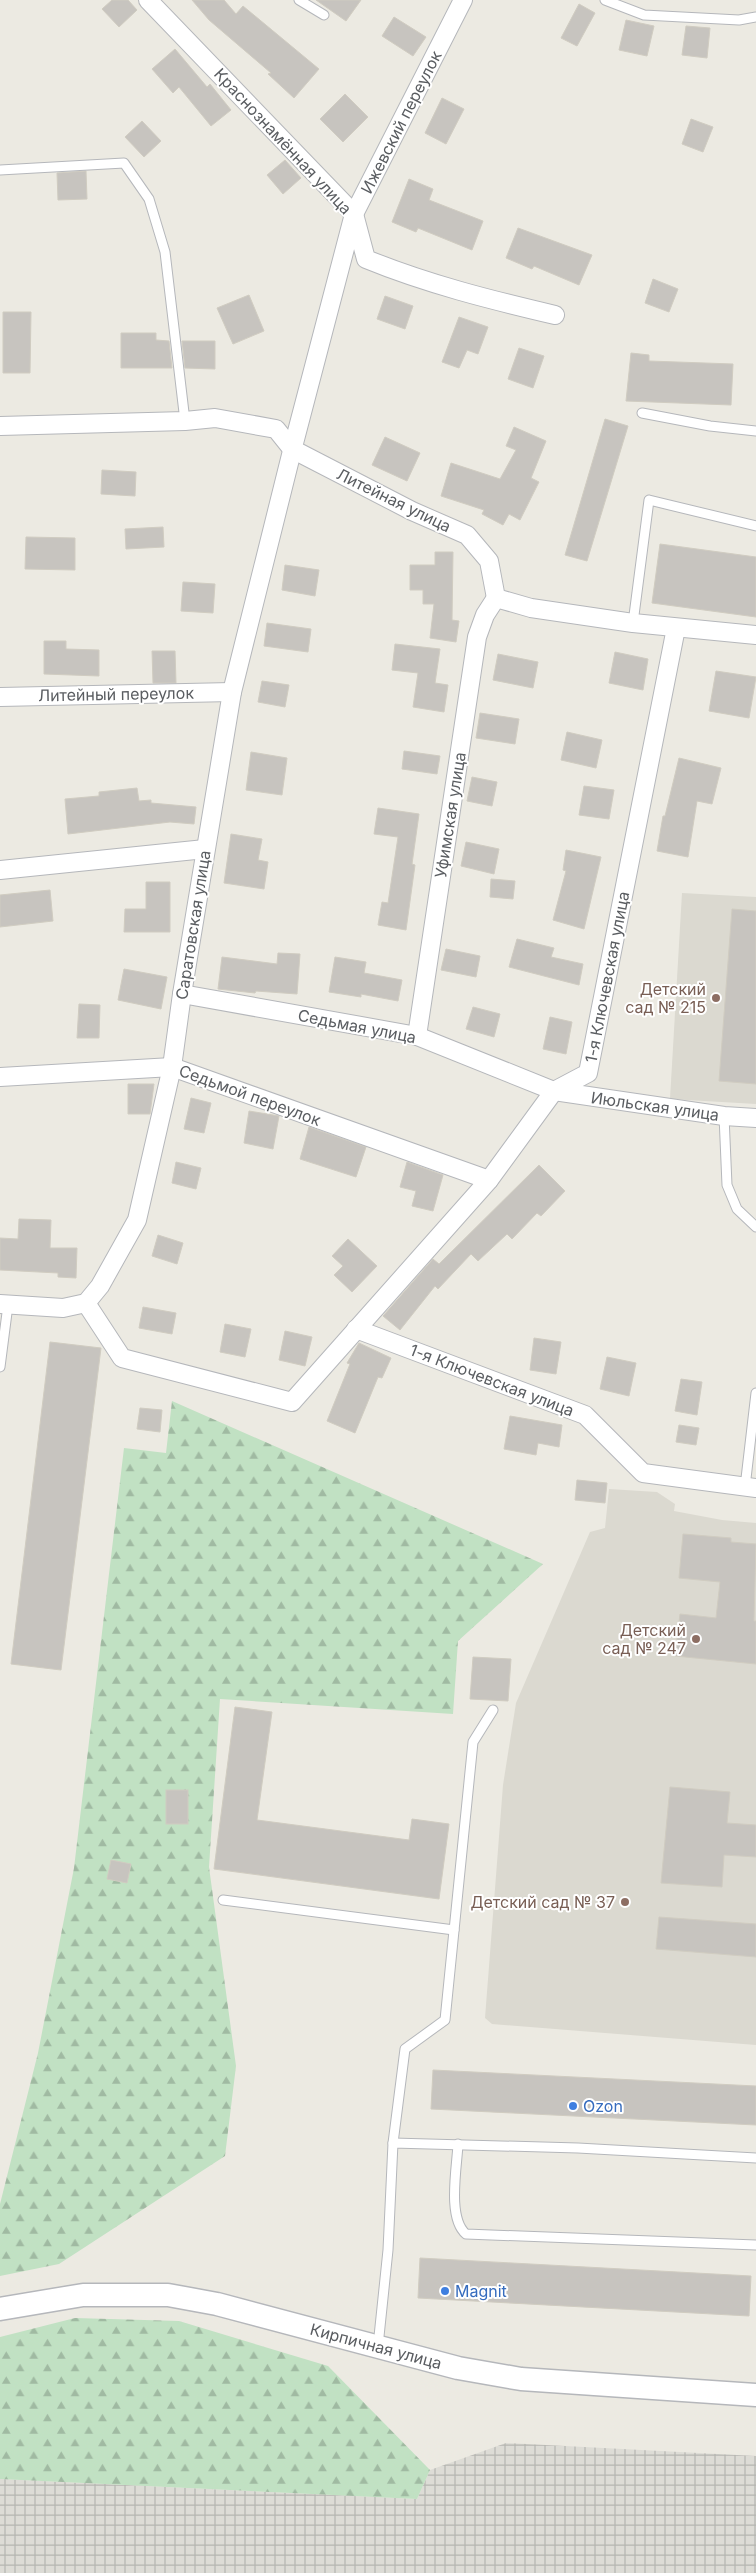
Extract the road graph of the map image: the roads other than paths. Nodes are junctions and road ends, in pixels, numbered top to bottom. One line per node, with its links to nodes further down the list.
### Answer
1 (148, 0): 8 (street, Краснознамённая улица)
2 (299, 0): 5 (lane)
3 (463, 0): 8 (street, Ижевский переулок)
4 (605, 0): 6 (lane)
5 (324, 16)
6 (756, 17)
7 (0, 170): 11 (lane)
8 (354, 214): 9 (street, Краснознамённая улица); 14 (street, Ижевский переулок)
9 (555, 315)
10 (642, 413): 13 (lane)
11 (185, 421): 12 (street, Литейная улица); 14 (street, Литейная улица)
12 (0, 426)
13 (756, 431)
14 (292, 449): 16 (street, Литейная улица); 20 (street, Саратовская улица)
15 (756, 526): 17 (lane)
16 (496, 598): 17 (street); 25 (street, Уфимская улица)
17 (633, 623): 18 (street)
18 (676, 628): 19 (street); 28 (street, 1-я Ключевская улица)
19 (756, 635)
20 (232, 692): 21 (street, Литейный переулок); 22 (street, Саратовская улица)
21 (0, 697)
22 (205, 849): 23 (street); 24 (street, Саратовская улица)
23 (0, 870)
24 (182, 994): 25 (street, Седьмая улица); 26 (street, Саратовская улица)
25 (417, 1036): 28 (street, Седьмая улица)
26 (172, 1067): 27 (street, Седьмой переулок); 31 (street, Седьмой переулок); 34 (street, Саратовская улица)
27 (0, 1077)
28 (554, 1091): 29 (street, Июльская улица); 31 (street, 1-я Ключевская улица)
29 (724, 1116): 30 (street, Июльская улица); 32 (lane)
30 (756, 1118)
31 (489, 1180): 35 (street, 1-я Ключевская улица)
32 (756, 1226)
33 (4, 1304): 34 (street); 36 (lane)
34 (86, 1304): 35 (street, 1-я Ключевская улица)
35 (356, 1329): 38 (street, 1-я Ключевская улица)
36 (0, 1367)
37 (756, 1393): 38 (lane)
38 (751, 1487)
39 (493, 1710): 41 (lane)
40 (223, 1900): 41 (lane)
41 (454, 1930): 42 (lane)
42 (393, 2143): 43 (lane); 47 (lane)
43 (458, 2144): 44 (lane); 45 (lane)
44 (756, 2158)
45 (756, 2245)
46 (0, 2309): 47 (street, Кирпичная улица)
47 (378, 2347): 48 (street, Кирпичная улица)
48 (756, 2395)

